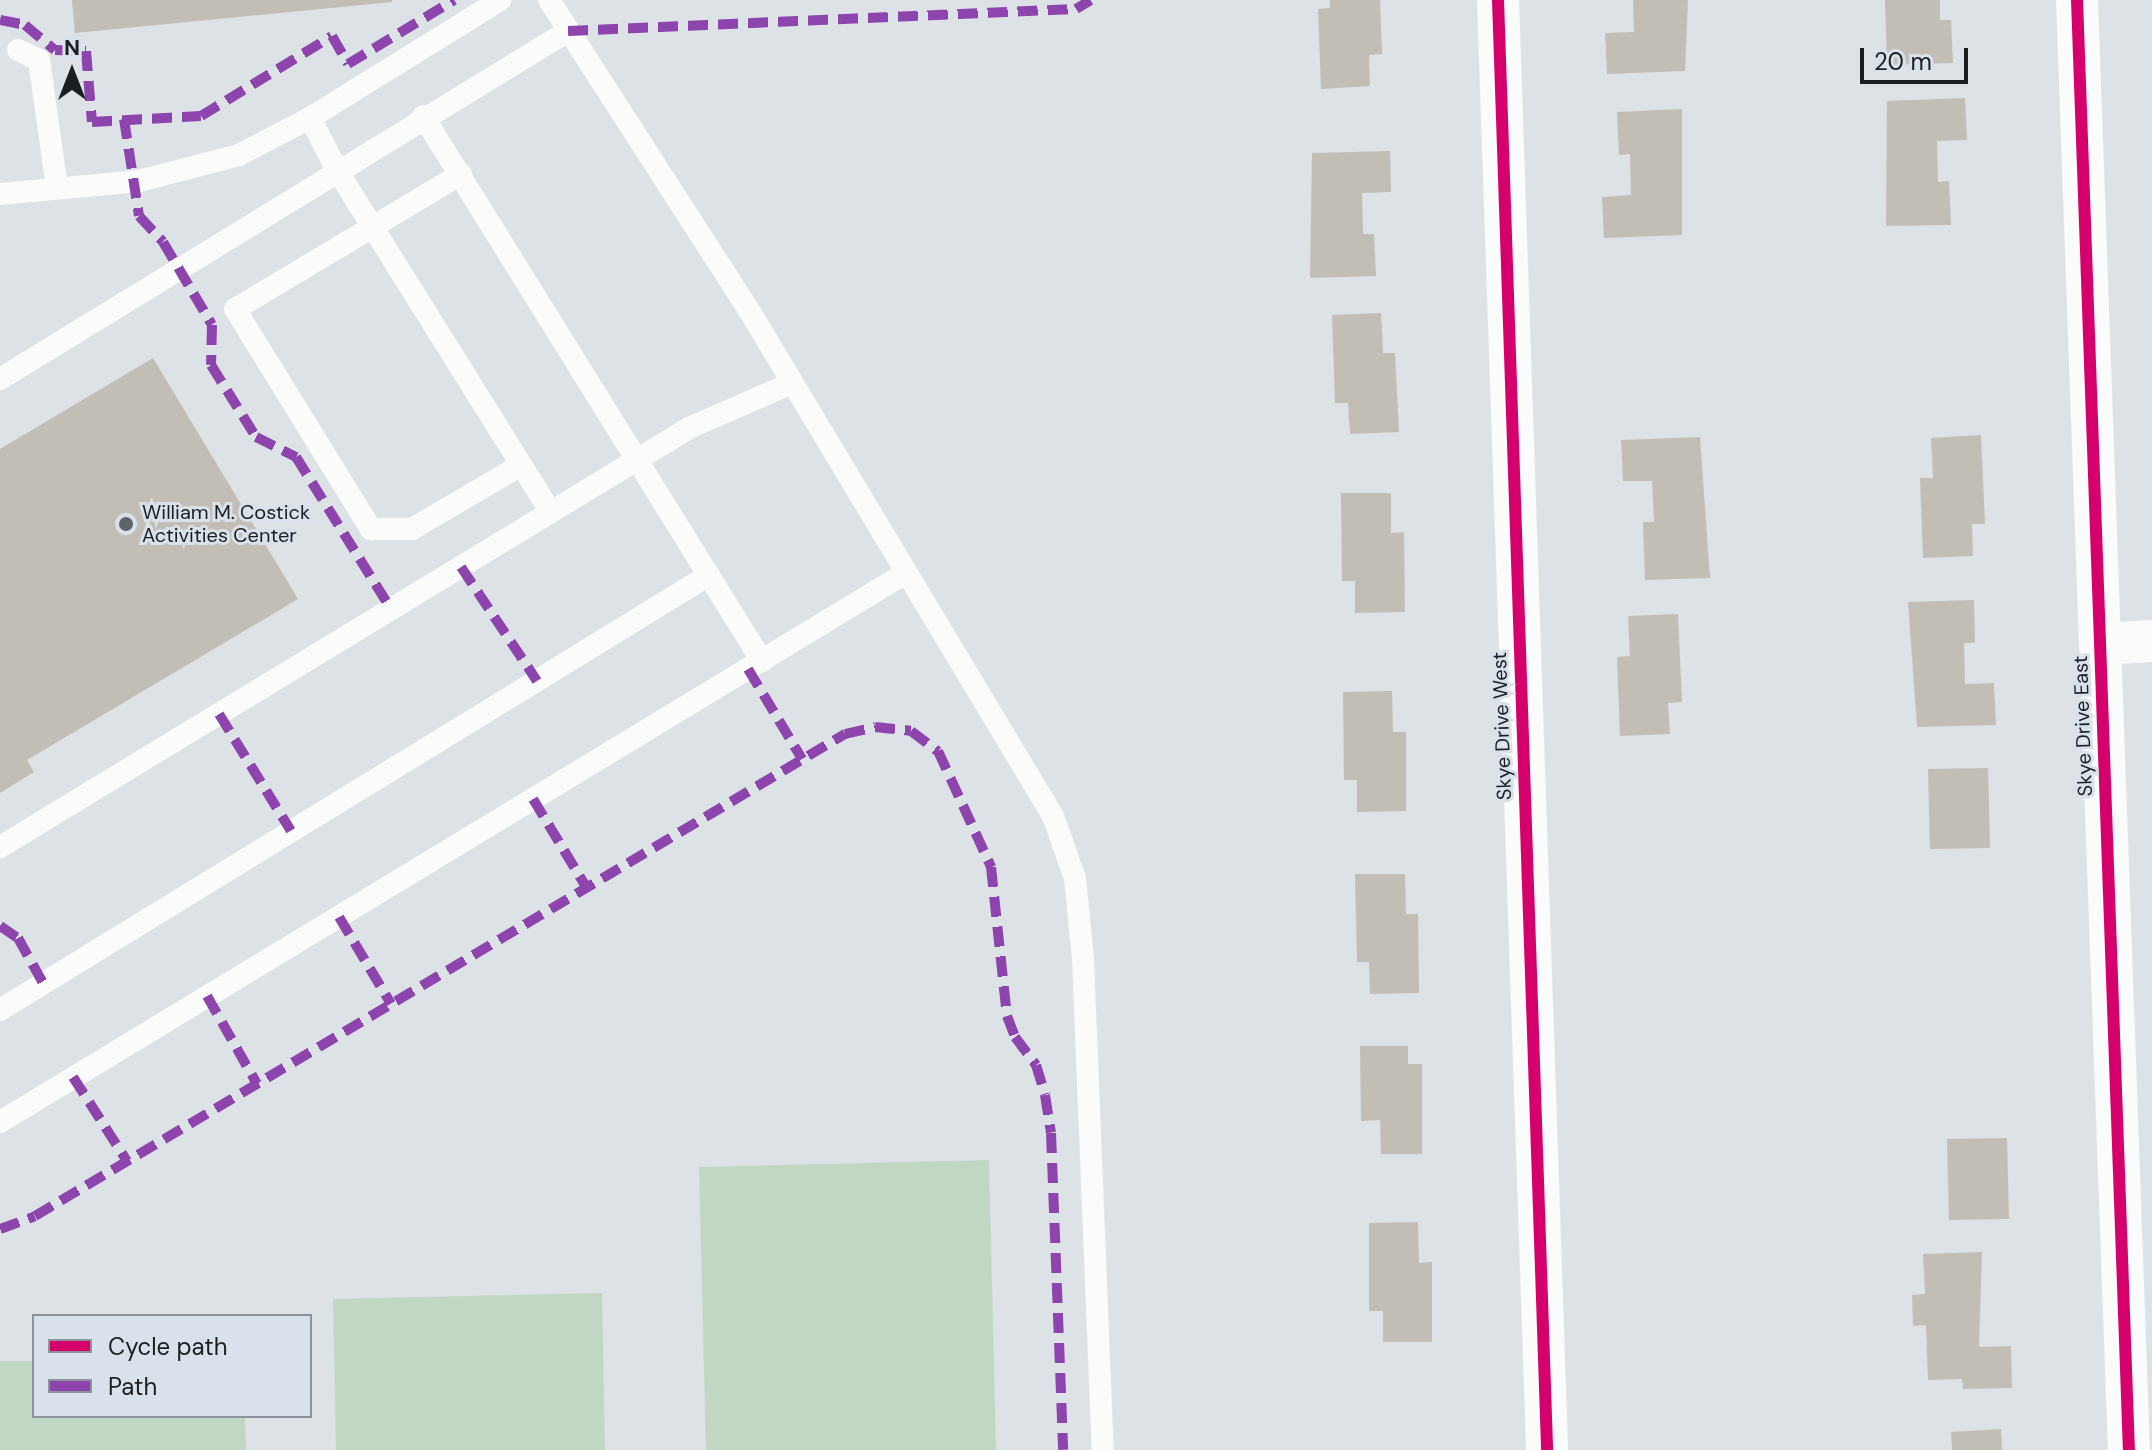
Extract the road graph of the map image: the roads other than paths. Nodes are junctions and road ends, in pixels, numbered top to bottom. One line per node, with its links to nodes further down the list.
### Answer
1 (500, 0): 8 (lane)
2 (549, 0): 5 (lane)
3 (1498, 0): 28 (street, Skye Drive West)
4 (2077, 0): 22 (street, Skye Drive East)
5 (568, 31): 7 (lane); 15 (lane)
6 (18, 50): 11 (lane)
7 (423, 116): 9 (lane); 10 (lane)
8 (310, 118): 9 (lane); 11 (lane)
9 (337, 170): 13 (lane); 14 (lane)
10 (461, 174): 13 (lane); 16 (lane)
11 (57, 188): 12 (lane)
12 (0, 194)
13 (372, 226): 17 (lane); 17 (lane)
14 (0, 379)
15 (792, 383): 16 (lane); 19 (lane)
16 (637, 460): 18 (lane); 20 (lane)
17 (521, 465): 18 (lane)
18 (551, 512): 24 (lane)
19 (904, 574): 23 (lane); 27 (lane)
20 (709, 575): 23 (lane); 25 (lane)
21 (2152, 641): 22 (street)
22 (2101, 644): 29 (street, Skye Drive East)
23 (762, 661): 26 (lane)
24 (0, 847)
25 (0, 1010)
26 (0, 1122)
27 (1103, 1450)
28 (1547, 1450)
29 (2129, 1450)

